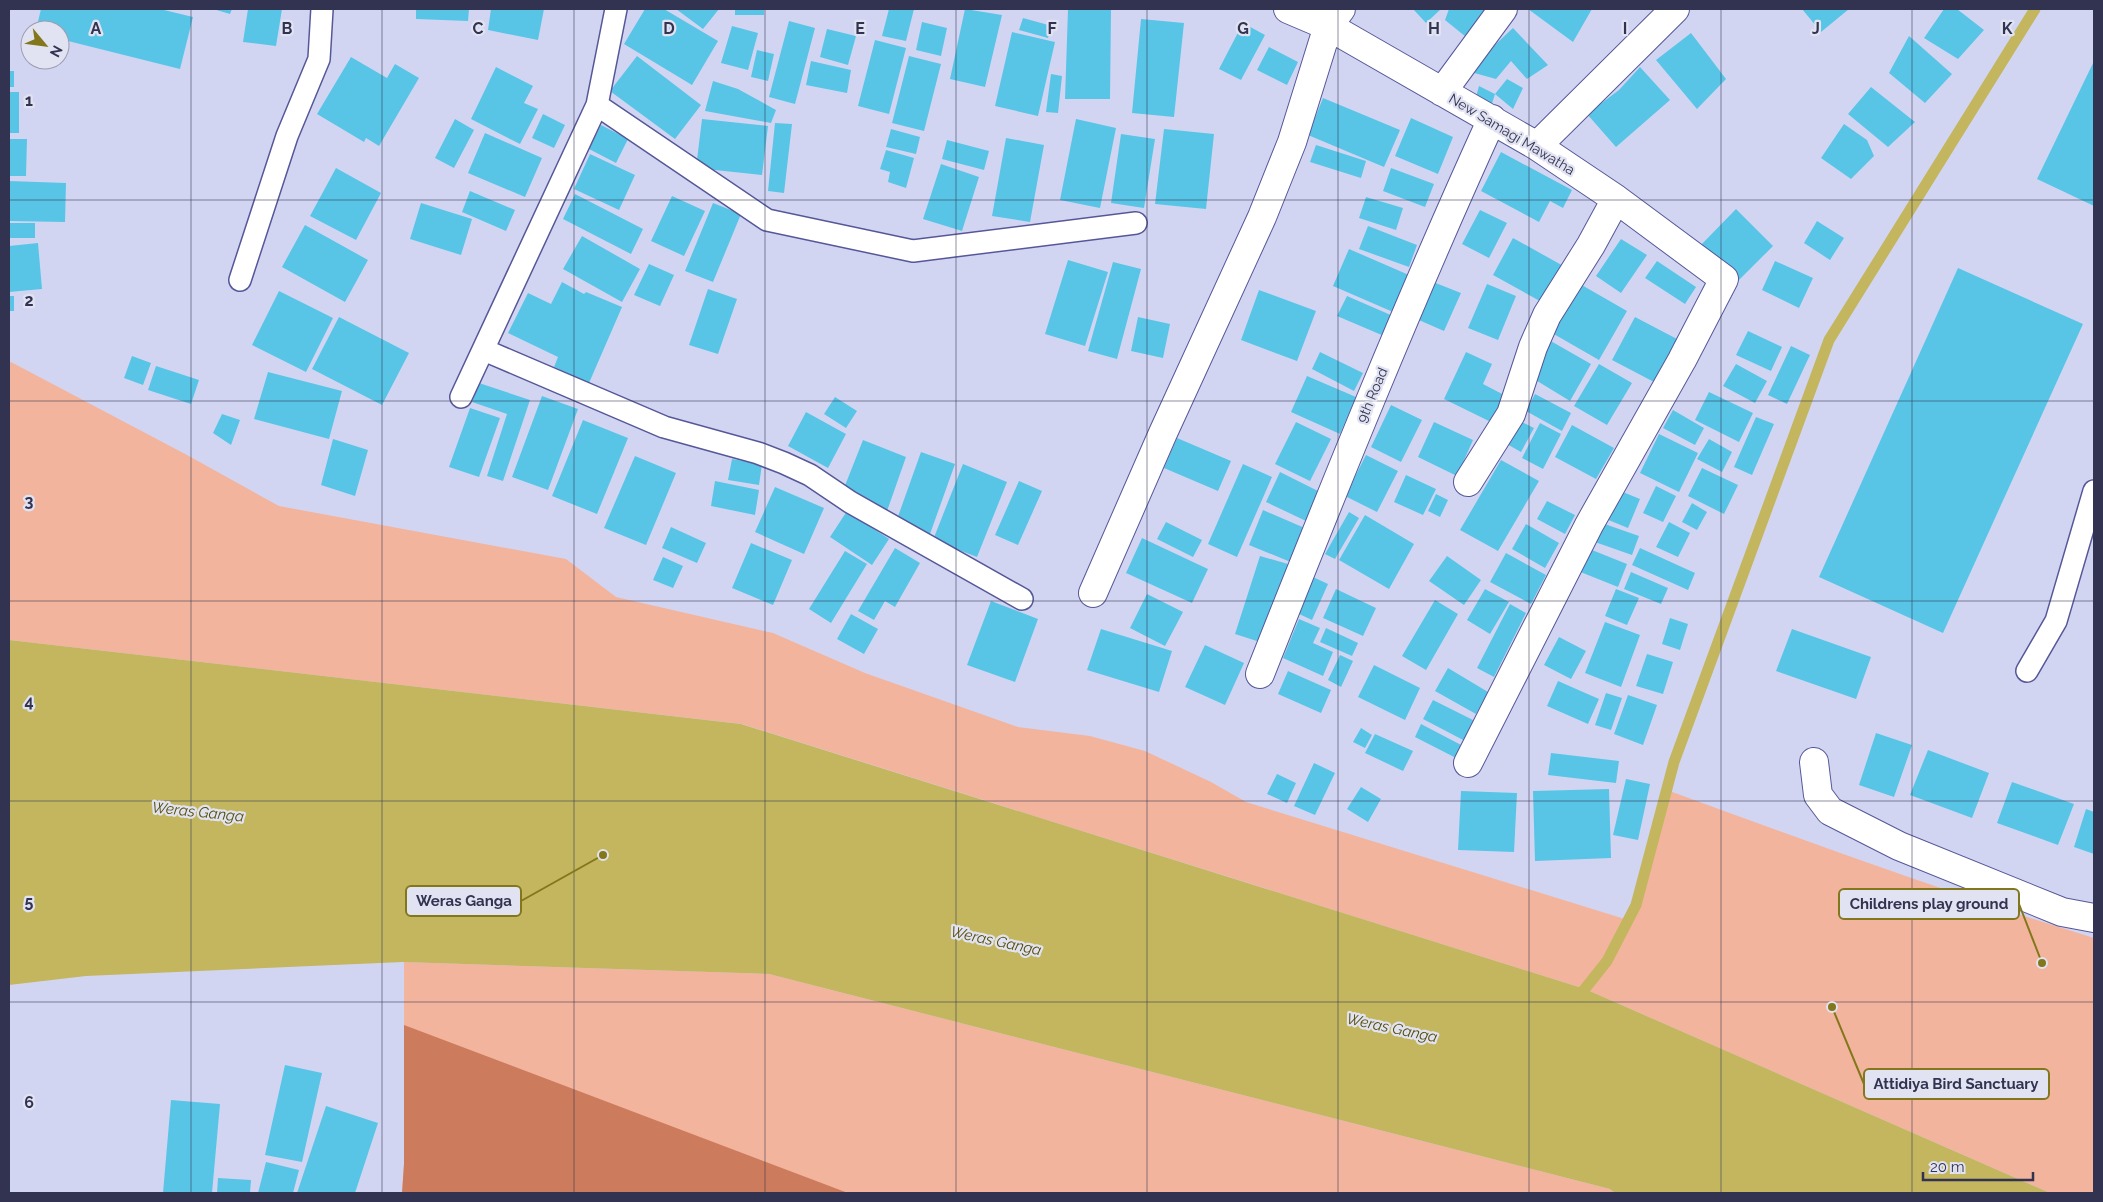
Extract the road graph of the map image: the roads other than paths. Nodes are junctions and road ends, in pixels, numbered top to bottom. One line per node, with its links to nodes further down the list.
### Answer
1 (322, 9): 13 (lane)
2 (616, 9): 8 (lane)
3 (1288, 9): 6 (street, New Samagi Mawatha)
4 (1503, 9): 7 (street)
5 (1675, 9): 10 (street)
6 (1334, 17): 7 (street, New Samagi Mawatha); 18 (street)
7 (1442, 92): 9 (street, New Samagi Mawatha)
8 (596, 105): 12 (lane); 14 (lane)
9 (1492, 119): 10 (street, New Samagi Mawatha); 21 (street, 9th Road)
10 (1537, 146): 11 (street, New Samagi Mawatha)
11 (1616, 199): 16 (street); 23 (street, New Samagi Mawatha)
12 (1136, 223)
13 (240, 280)
14 (484, 350): 15 (lane); 19 (lane)
15 (461, 397)
16 (1468, 482)
17 (2094, 491): 20 (lane)
18 (1093, 593)
19 (1022, 599)
20 (2027, 671)
21 (1260, 674)
22 (1814, 762): 24 (street)
23 (1468, 763)
24 (2094, 918)

